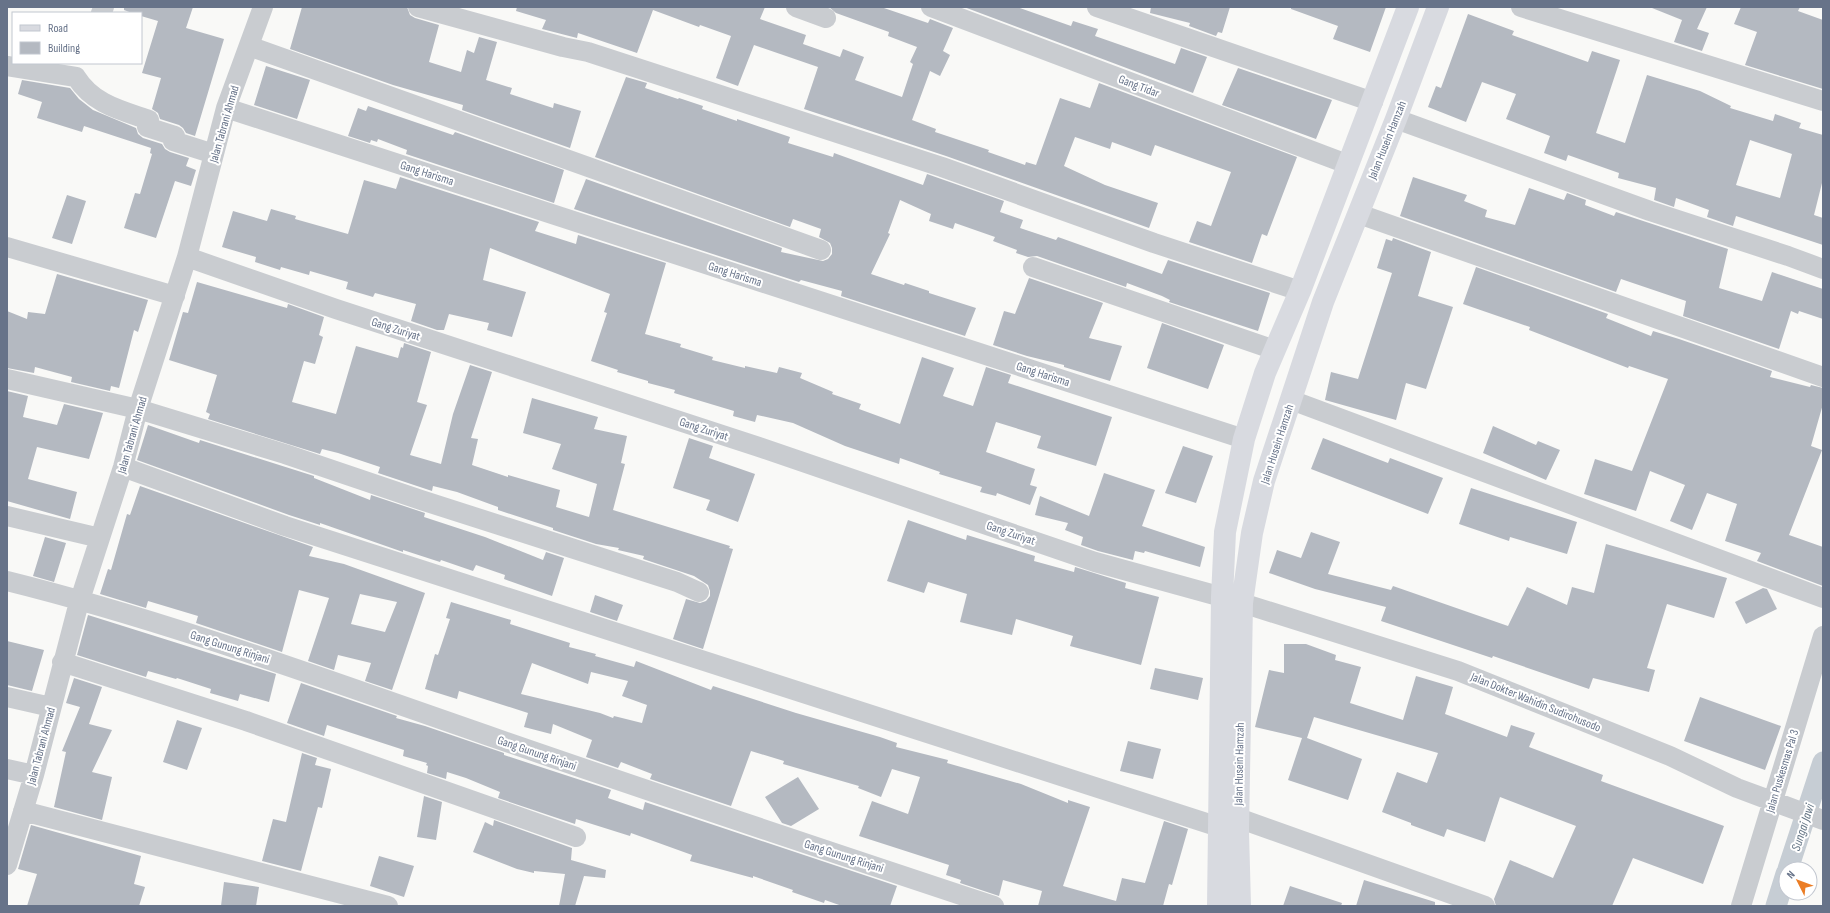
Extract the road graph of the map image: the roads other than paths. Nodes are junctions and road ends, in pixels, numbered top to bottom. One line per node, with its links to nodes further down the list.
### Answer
1 (263, 7): 10 (street, Jalan Tabrani Ahmad)
2 (418, 7): 25 (street)
3 (796, 7): 9 (street)
4 (931, 7): 18 (street, Gang Tidar)
5 (1096, 7): 13 (street)
6 (1408, 7): 13 (street, Jalan Husein Hamzah)
7 (1438, 7): 16 (street, Jalan Husein Hamzah)
8 (1521, 7): 14 (street)
9 (826, 18)
10 (249, 46): 15 (street, Jalan Tabrani Ahmad); 21 (street)
11 (7, 66): 12 (street)
12 (79, 70): 17 (street)
13 (1373, 102): 18 (street, Jalan Husein Hamzah)
14 (1823, 102)
15 (226, 108): 17 (street, Jalan Tabrani Ahmad); 32 (street, Gang Harisma)
16 (1396, 119): 19 (street, Jalan Husein Hamzah); 24 (street)
17 (214, 154): 22 (street, Jalan Tabrani Ahmad)
18 (1348, 164): 25 (street, Jalan Husein Hamzah)
19 (1359, 214): 28 (street); 30 (street, Jalan Husein Hamzah)
20 (7, 247): 26 (street)
21 (821, 250)
22 (187, 257): 26 (street, Jalan Tabrani Ahmad); 40 (street, Gang Zuriyat)
23 (1033, 267): 27 (street)
24 (1823, 269)
25 (1300, 291): 27 (street, Jalan Husein Hamzah)
26 (175, 296): 31 (street, Jalan Tabrani Ahmad)
27 (1275, 350): 32 (street, Jalan Husein Hamzah)
28 (1823, 377)
29 (7, 379): 31 (street)
30 (1291, 400): 38 (street); 40 (street, Jalan Husein Hamzah)
31 (138, 409): 33 (street, Jalan Tabrani Ahmad); 37 (street)
32 (1244, 439): 40 (street, Jalan Husein Hamzah)
33 (123, 468): 35 (street, Jalan Tabrani Ahmad); 51 (street)
34 (7, 516): 35 (street)
35 (100, 538): 39 (street, Jalan Tabrani Ahmad)
36 (7, 581): 39 (street, Gang Gunung Rinjani)
37 (699, 592)
38 (1823, 598)
39 (80, 599): 42 (street, Jalan Tabrani Ahmad); 56 (street, Gang Gunung Rinjani)
40 (1232, 600): 47 (street, Jalan Dokter Wahidin Sudirohusodo); 49 (street, Jalan Husein Hamzah); 51 (street, Jalan Husein Hamzah)
41 (1823, 636): 47 (street, Jalan Puskesmas Pal 3)
42 (62, 662): 44 (street, Jalan Tabrani Ahmad); 52 (street)
43 (7, 697): 44 (street)
44 (51, 707): 46 (street, Jalan Tabrani Ahmad)
45 (7, 769): 46 (street)
46 (34, 775): 48 (street, Jalan Tabrani Ahmad)
47 (1773, 801): 50 (street, Jalan Dokter Wahidin Sudirohusodo); 59 (street, Jalan Puskesmas Pal 3)
48 (23, 811): 53 (street, Jalan Tabrani Ahmad); 55 (street)
49 (1238, 818): 54 (street); 58 (street, Jalan Husein Hamzah)
50 (1823, 820)
51 (1219, 827): 57 (street, Jalan Husein Hamzah)
52 (576, 837)
53 (7, 865)
54 (1475, 904)
55 (388, 906)
56 (994, 906)
57 (1218, 906)
58 (1240, 906)
59 (1741, 906)

